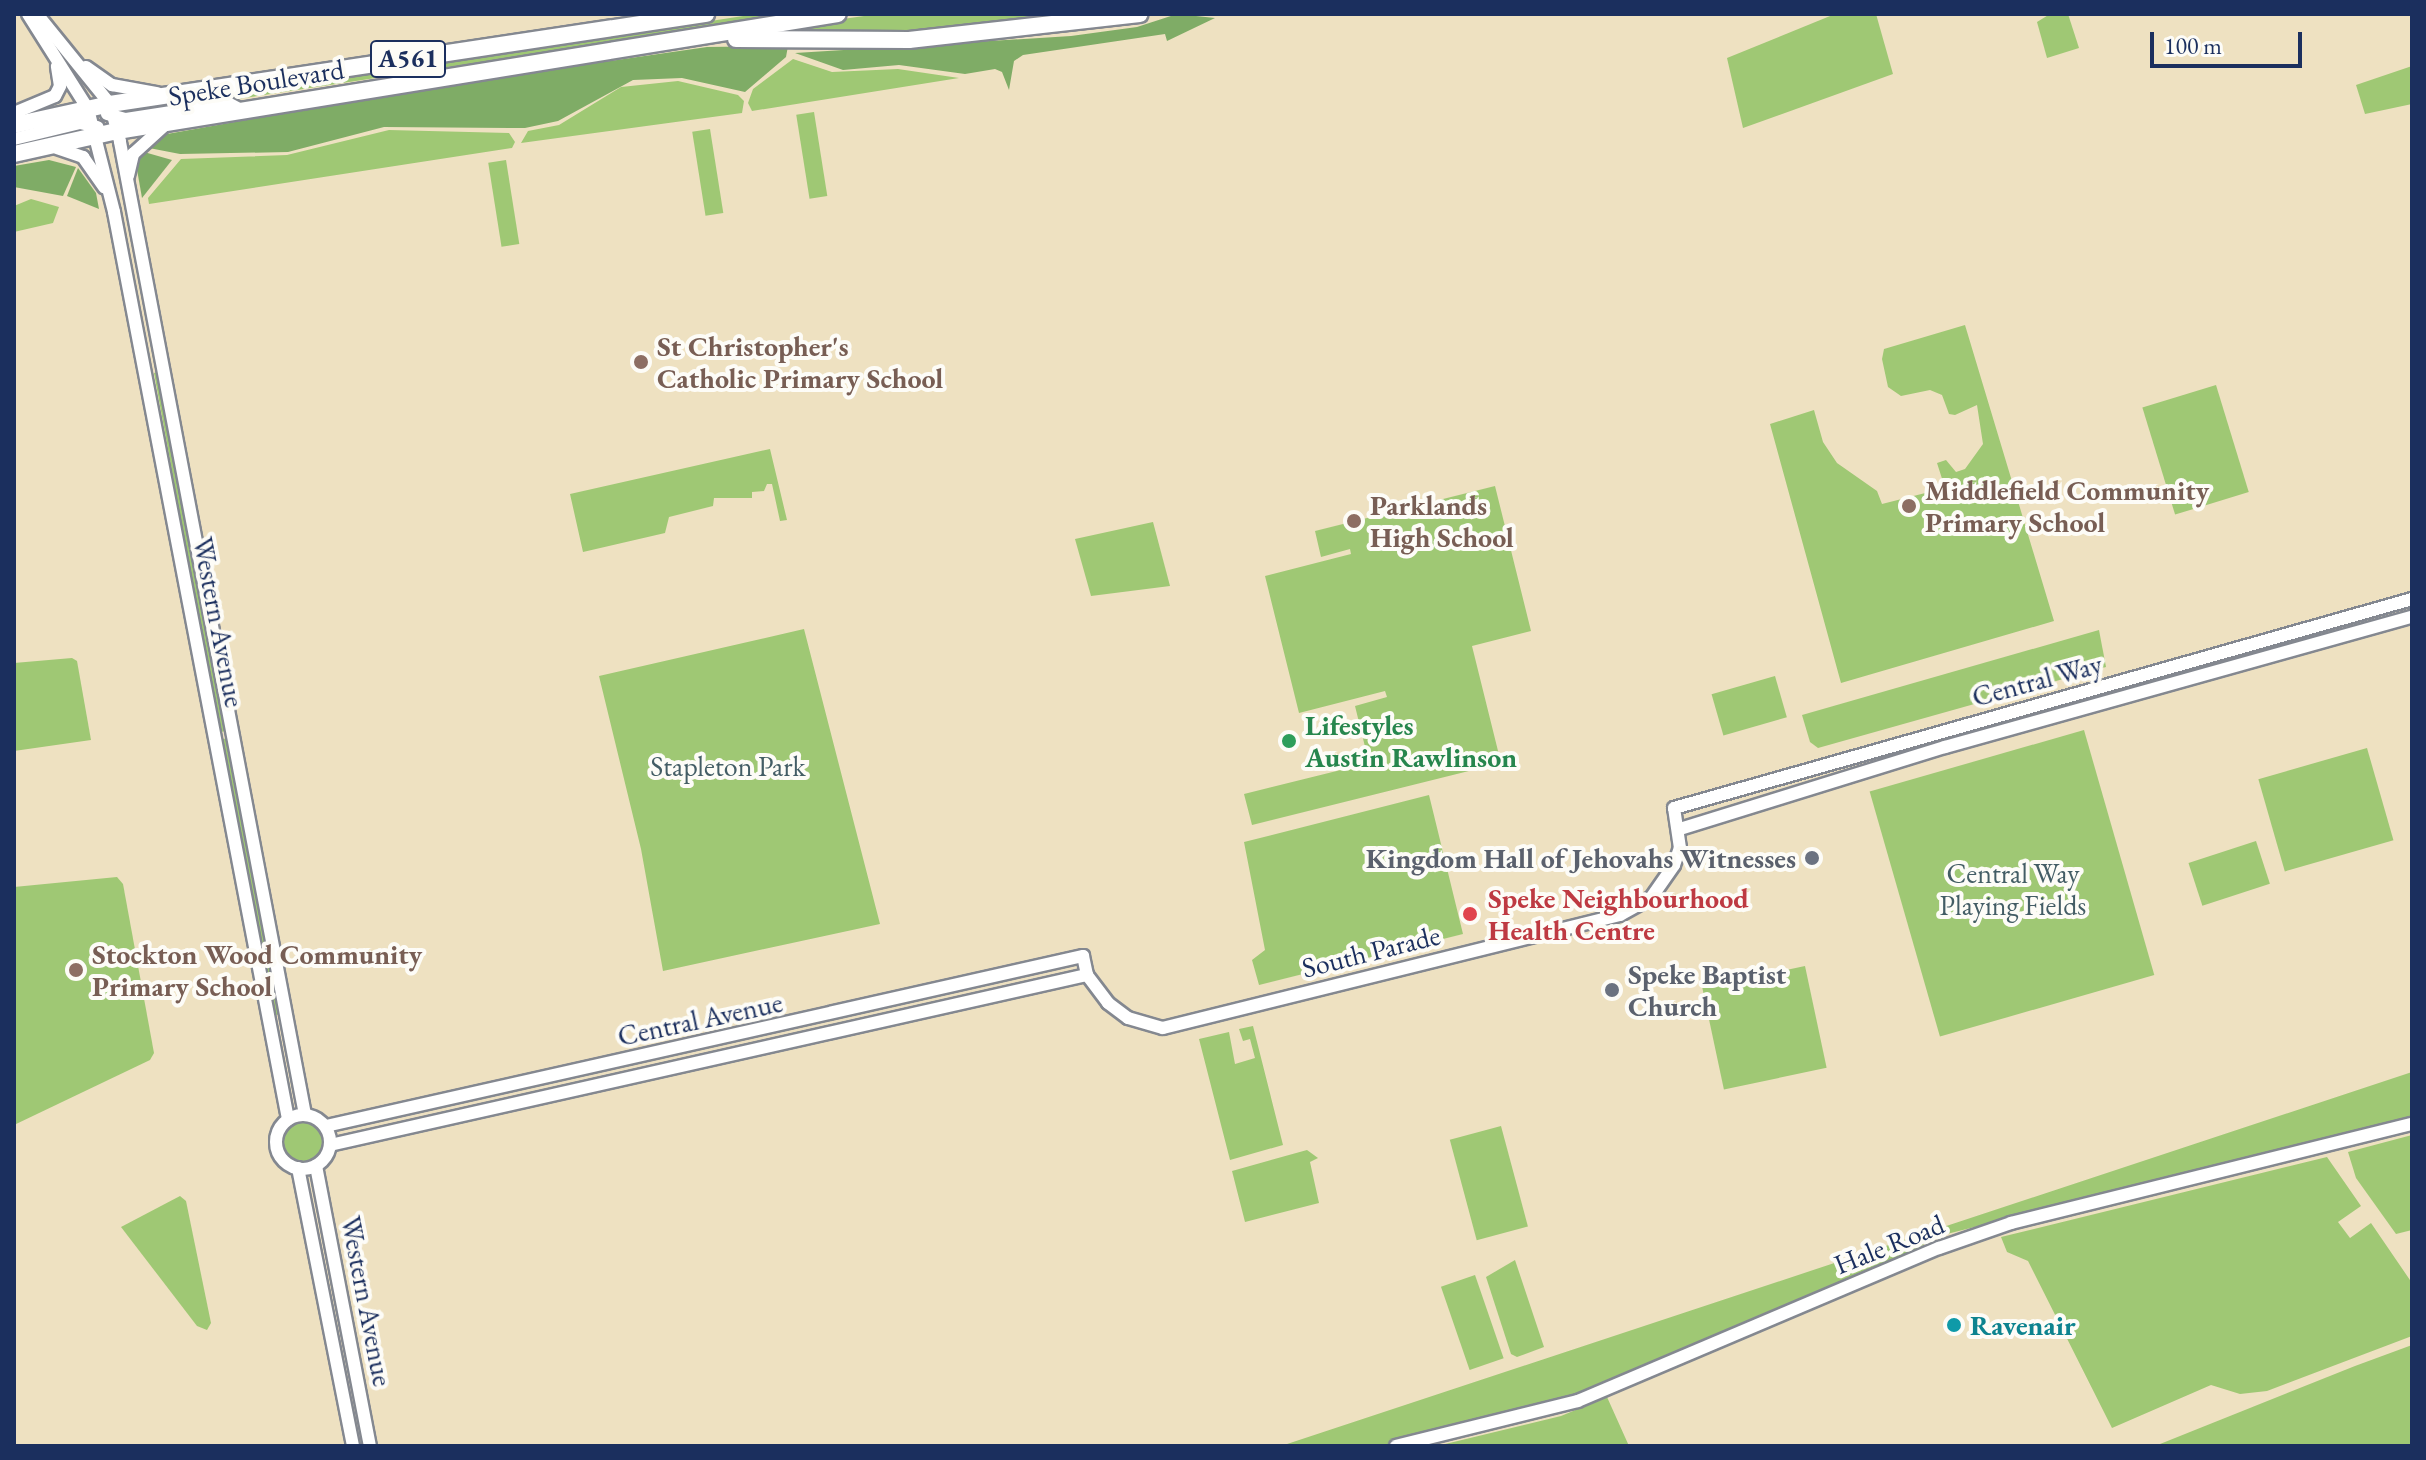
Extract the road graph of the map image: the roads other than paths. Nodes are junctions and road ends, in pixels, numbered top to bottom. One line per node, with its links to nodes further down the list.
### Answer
1 (28, 14): 10 (street, Western Avenue)
2 (37, 14): 8 (street)
3 (651, 14): 7 (highway)
4 (706, 14): 7 (highway, Speke Boulevard / A561)
5 (838, 14): 9 (highway, Speke Boulevard / A561)
6 (1140, 14): 9 (highway)
7 (631, 26): 11 (highway, Speke Boulevard / A561)
8 (59, 38): 11 (street); 14 (street)
9 (696, 38): 12 (highway, Speke Boulevard / A561)
10 (52, 53): 13 (street); 16 (street, Western Avenue)
11 (174, 94): 14 (highway, Speke Boulevard / A561)
12 (243, 111): 14 (street, A561); 15 (highway, Speke Boulevard / A561)
13 (14, 113)
14 (113, 117): 15 (highway, Speke Boulevard / A561); 16 (highway, Speke Boulevard / A561); 16 (highway, Speke Boulevard / A561); 21 (street, Western Avenue)
15 (169, 122): 21 (street)
16 (92, 124): 17 (highway, Speke Boulevard / A561); 18 (street, A561); 19 (highway, Speke Boulevard / A561); 22 (street, Western Avenue)
17 (14, 125)
18 (14, 139)
19 (45, 147): 20 (highway, Speke Boulevard / A561); 22 (street)
20 (14, 154)
21 (128, 183): 27 (street, Western Avenue)
22 (111, 201): 28 (street, Western Avenue)
23 (2412, 599): 25 (street, Central Way)
24 (2412, 617): 25 (street, Central Way)
25 (1680, 829): 26 (street, South Parade)
26 (1087, 975): 30 (street, Central Avenue); 31 (street, Central Avenue)
27 (305, 1115): 28 (street); 30 (street)
28 (288, 1119): 33 (street)
29 (2412, 1124): 36 (street, Hale Road)
30 (326, 1126): 31 (street)
31 (330, 1145): 32 (street)
32 (316, 1166): 33 (street); 35 (street, Western Avenue)
33 (298, 1168): 34 (street, Western Avenue)
34 (353, 1446)
35 (370, 1446)
36 (1396, 1446)

